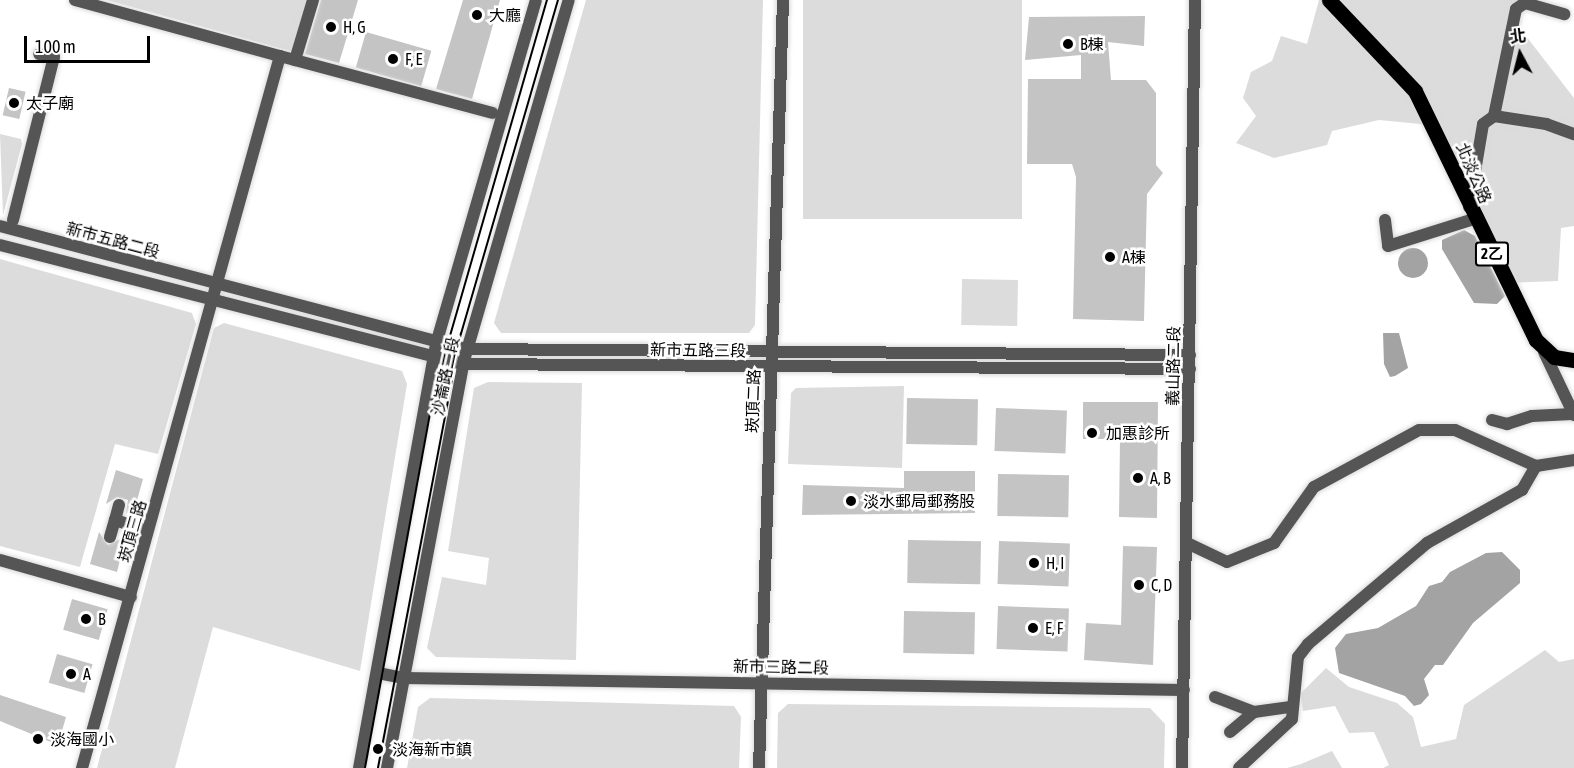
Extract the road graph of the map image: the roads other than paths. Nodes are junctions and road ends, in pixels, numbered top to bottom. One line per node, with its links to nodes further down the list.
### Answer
1 (75, 0): 10 (street)
2 (313, 0): 11 (street)
3 (536, 0): 22 (street, 沙崙路二段)
4 (569, 0): 23 (street, 沙崙路二段)
5 (783, 0): 24 (street, 崁頂二路)
6 (1195, 0): 26 (street, 義山路二段)
7 (1329, 0): 15 (main road, 北淡公路 / 2乙)
8 (1564, 14): 13 (street)
9 (39, 54): 16 (street)
10 (280, 56): 11 (street); 20 (street)
11 (295, 60): 12 (street)
12 (492, 113)
13 (1494, 116): 14 (street); 15 (street)
14 (1574, 134)
15 (1472, 213): 17 (street); 25 (main road, 北淡公路 / 2乙)
16 (13, 220)
17 (1385, 220)
18 (0, 226): 20 (street, 新市五路二段)
19 (0, 245): 21 (street, 新市五路二段)
20 (217, 285): 21 (street, 崁頂三路); 22 (street, 新市五路三段)
21 (214, 302): 27 (street, 新市五路三段); 42 (street, 崁頂三路)
22 (436, 344): 23 (street, 新市五路三段); 27 (street, 沙崙路二段)
23 (467, 349): 24 (street, 新市五路三段); 29 (street, 沙崙路二段)
24 (772, 350): 26 (street, 新市五路三段); 30 (street, 崁頂二路)
25 (1544, 352): 28 (main road); 32 (street)
26 (1190, 355): 31 (street, 義山路二段)
27 (433, 360): 29 (street, 新市五路三段); 43 (street, 沙崙路二段)
28 (1574, 360)
29 (463, 364): 30 (street, 新市五路三段); 44 (street, 沙崙路二段)
30 (771, 367): 31 (street, 新市五路三段); 45 (street, 崁頂二路)
31 (1190, 369): 40 (street, 義山路二段)
32 (1573, 414): 33 (street)
33 (1492, 420)
34 (1574, 460): 35 (street)
35 (1536, 466): 40 (street); 48 (street)
36 (118, 505): 37 (street)
37 (114, 520): 38 (street); 39 (street)
38 (140, 528)
39 (110, 537)
40 (1187, 543): 46 (street, 義山路二段)
41 (0, 560): 42 (street)
42 (131, 597): 51 (street, 崁頂三路)
43 (378, 673): 44 (street, 新市三路二段); 52 (street, 沙崙路二段)
44 (403, 678): 45 (street, 新市三路二段); 53 (street, 沙崙路二段)
45 (761, 683): 46 (street, 新市三路二段); 54 (street, 崁頂二路)
46 (1184, 690): 55 (street, 義山路二段)
47 (1215, 697): 49 (street)
48 (1291, 707): 49 (street); 56 (street)
49 (1254, 712): 50 (street)
50 (1230, 732)
51 (82, 768)
52 (359, 768)
53 (387, 768)
54 (759, 768)
55 (1182, 768)
56 (1239, 768)

